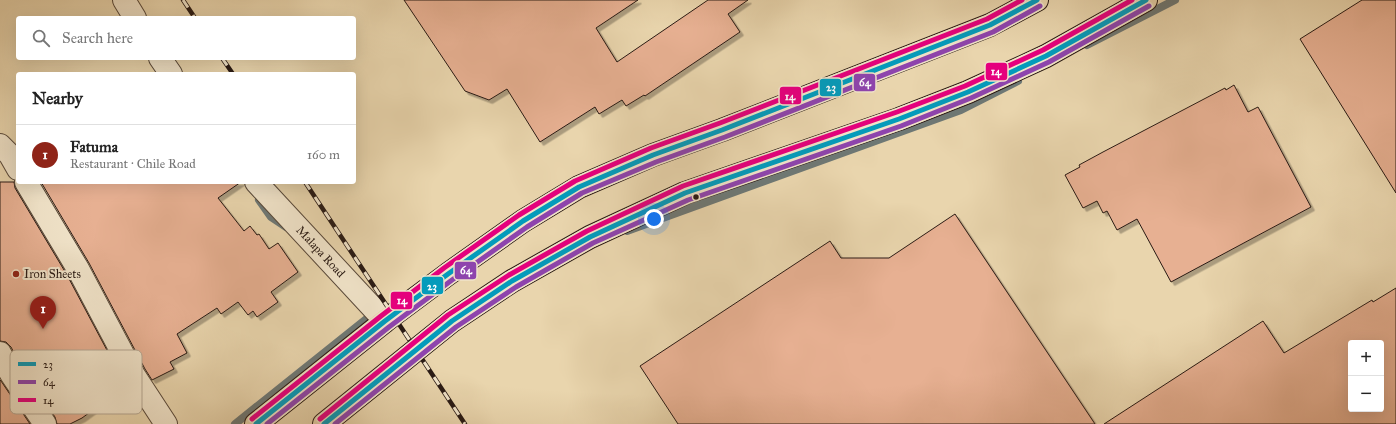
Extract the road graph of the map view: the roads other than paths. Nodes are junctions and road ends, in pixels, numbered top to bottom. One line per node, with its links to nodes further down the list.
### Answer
1 (124, 0): 4 (street)
2 (1037, 0): 11 (main road)
3 (1146, 0): 20 (main road)
4 (134, 16)
5 (161, 60): 6 (street)
6 (170, 72)
7 (0, 145): 8 (street)
8 (16, 166)
9 (27, 184): 12 (street)
10 (258, 184): 11 (street, Malapa Road)
11 (385, 321): 19 (main road)
12 (121, 350)
13 (0, 353): 14 (street)
14 (10, 372)
15 (142, 387): 18 (street)
16 (38, 414): 17 (street)
17 (45, 424)
18 (166, 424)
19 (256, 424)
20 (324, 424)

